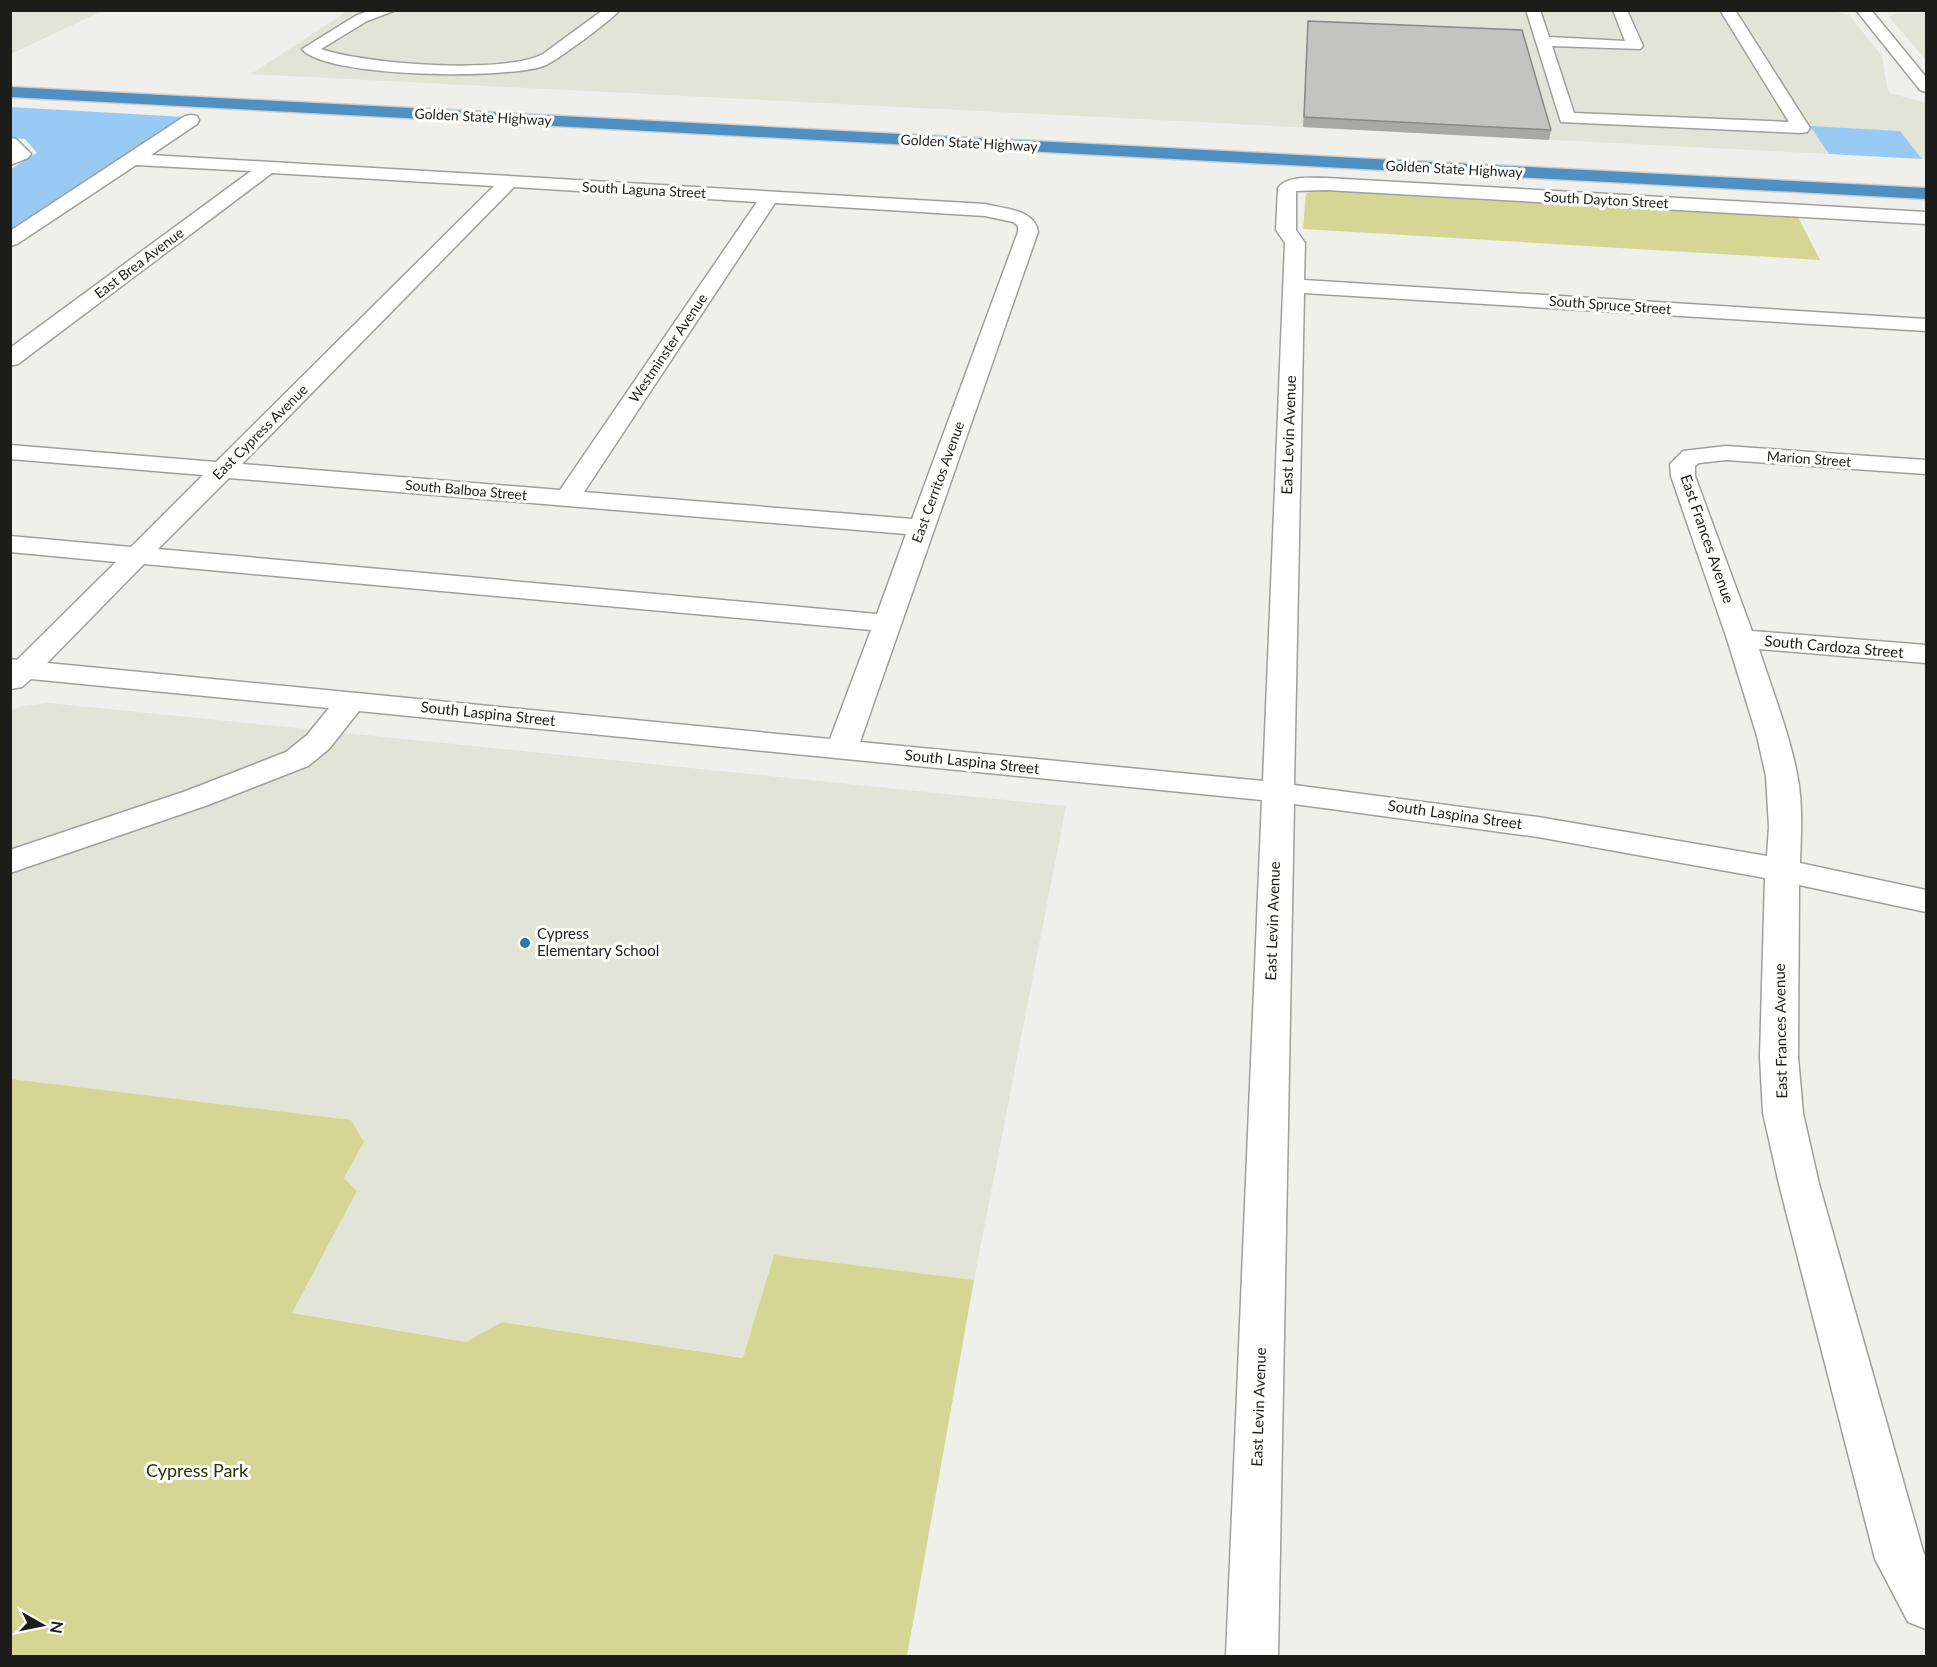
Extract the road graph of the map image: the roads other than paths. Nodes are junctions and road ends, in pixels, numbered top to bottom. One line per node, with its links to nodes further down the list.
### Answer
1 (390, 10): 2 (street)
2 (613, 10)
3 (1533, 10): 7 (street)
4 (1620, 10): 7 (street)
5 (1727, 10): 7 (street)
6 (1863, 10): 8 (street)
7 (1544, 41)
8 (1926, 87)
9 (10, 92): 17 (highway, Golden State Highway)
10 (191, 120): 12 (street)
11 (10, 143): 13 (street)
12 (133, 159): 14 (street, South Laguna Street); 21 (street)
13 (10, 160)
14 (267, 168): 15 (street, South Laguna Street); 24 (street, East Brea Avenue)
15 (509, 182): 18 (street, South Laguna Street); 28 (street, East Cypress Avenue)
16 (1287, 188): 20 (street, South Dayton Street); 22 (street, East Levin Avenue)
17 (1926, 194)
18 (769, 198): 19 (street, South Laguna Street); 29 (street, Westminster Avenue)
19 (1020, 218): 30 (street, East Cerritos Avenue)
20 (1926, 218)
21 (10, 240)
22 (1294, 286): 23 (street, South Spruce Street); 39 (street, East Levin Avenue)
23 (1926, 325)
24 (10, 359)
25 (10, 452): 28 (street, South Balboa Street)
26 (1692, 456): 27 (street, Marion Street); 34 (street, East Frances Avenue)
27 (1926, 468)
28 (222, 470): 29 (street, South Balboa Street); 32 (street, East Cypress Avenue)
29 (567, 499): 30 (street, South Balboa Street)
30 (921, 528): 33 (street, East Cerritos Avenue)
31 (10, 544): 32 (street)
32 (137, 555): 33 (street); 36 (street, East Cypress Avenue)
33 (887, 623): 38 (street, East Cerritos Avenue)
34 (1741, 639): 35 (street, South Cardoza Street); 41 (street, East Frances Avenue)
35 (1926, 654)
36 (15, 673): 37 (street, South Laspina Street)
37 (351, 701): 38 (street, South Laspina Street); 40 (street)
38 (842, 749): 39 (street, South Laspina Street)
39 (1277, 792): 41 (street, South Laspina Street); 44 (street, East Levin Avenue)
40 (10, 862)
41 (1782, 870): 42 (street, South Laspina Street); 43 (street, East Frances Avenue)
42 (1926, 901)
43 (1926, 1605)
44 (1252, 1656)

